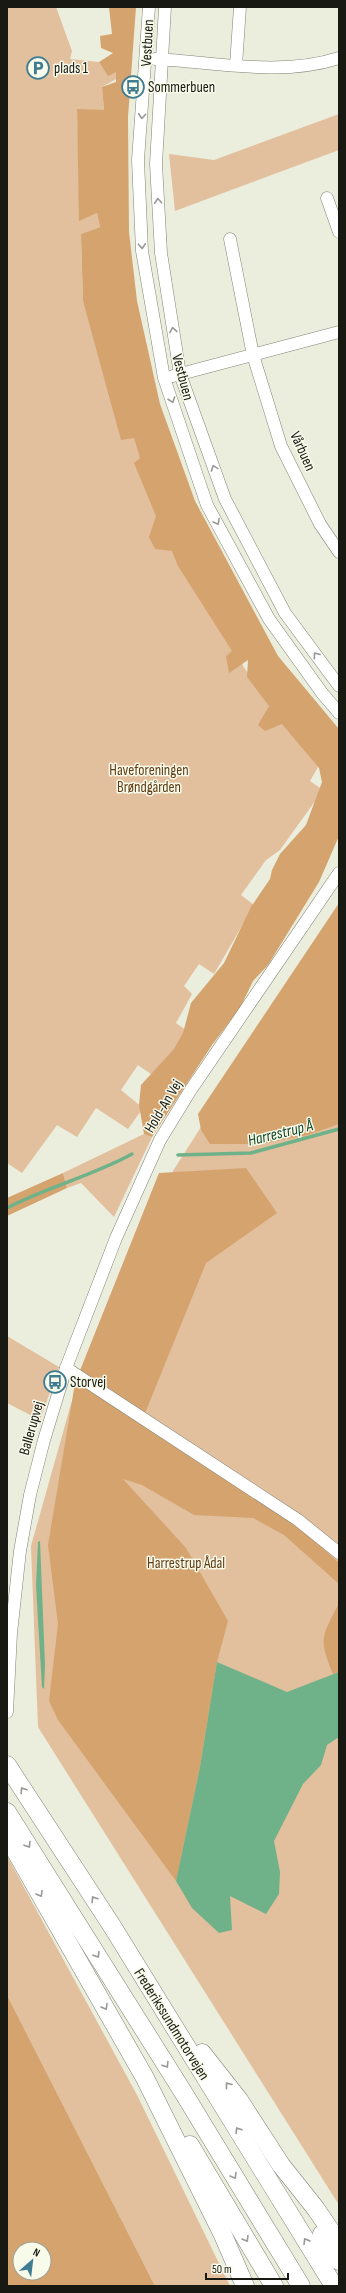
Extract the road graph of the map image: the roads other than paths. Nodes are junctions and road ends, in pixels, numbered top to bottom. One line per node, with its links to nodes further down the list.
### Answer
1 (149, 7): 4 (street, Vestbuen)
2 (165, 7): 6 (street, Vestbuen)
3 (240, 7): 7 (street)
4 (146, 58): 6 (street); 14 (street, Vestbuen, one-way to 14)
5 (339, 58): 7 (street)
6 (162, 59): 7 (street); 13 (street, Vestbuen, one-way to 6)
7 (236, 65)
8 (327, 198): 9 (street)
9 (339, 232)
10 (230, 239): 12 (street, Vårbuen)
11 (339, 332): 12 (street)
12 (253, 355): 13 (street); 15 (street, Vårbuen)
13 (180, 374): 14 (street); 16 (street, Vestbuen, one-way to 13)
14 (164, 378): 17 (street, Vestbuen, one-way to 17)
15 (339, 552)
16 (339, 686)
17 (339, 713)
18 (339, 866): 20 (street, Hold-An Vej)
19 (339, 873): 20 (street, Hold-An Vej)
20 (332, 884): 21 (street, Hold-An Vej)
21 (66, 1368): 22 (street); 23 (street, Ballerupvej)
22 (339, 1553)
23 (8, 1708)
24 (7, 1765): 27 (highway, Frederikssundmotorvejen, one-way to 24)
25 (7, 1812): 34 (highway, Frederikssundmotorvejen, one-way to 34)
26 (7, 1836): 28 (highway, one-way to 28)
27 (144, 1980): 29 (highway, one-way to 27); 35 (highway, Frederikssundmotorvejen, one-way to 27)
28 (145, 2078): 32 (highway); 33 (highway, one-way to 33)
29 (281, 2165): 30 (highway); 31 (highway)
30 (339, 2242)
31 (339, 2261)
32 (244, 2286)
33 (274, 2286)
34 (301, 2286)
35 (334, 2286)

